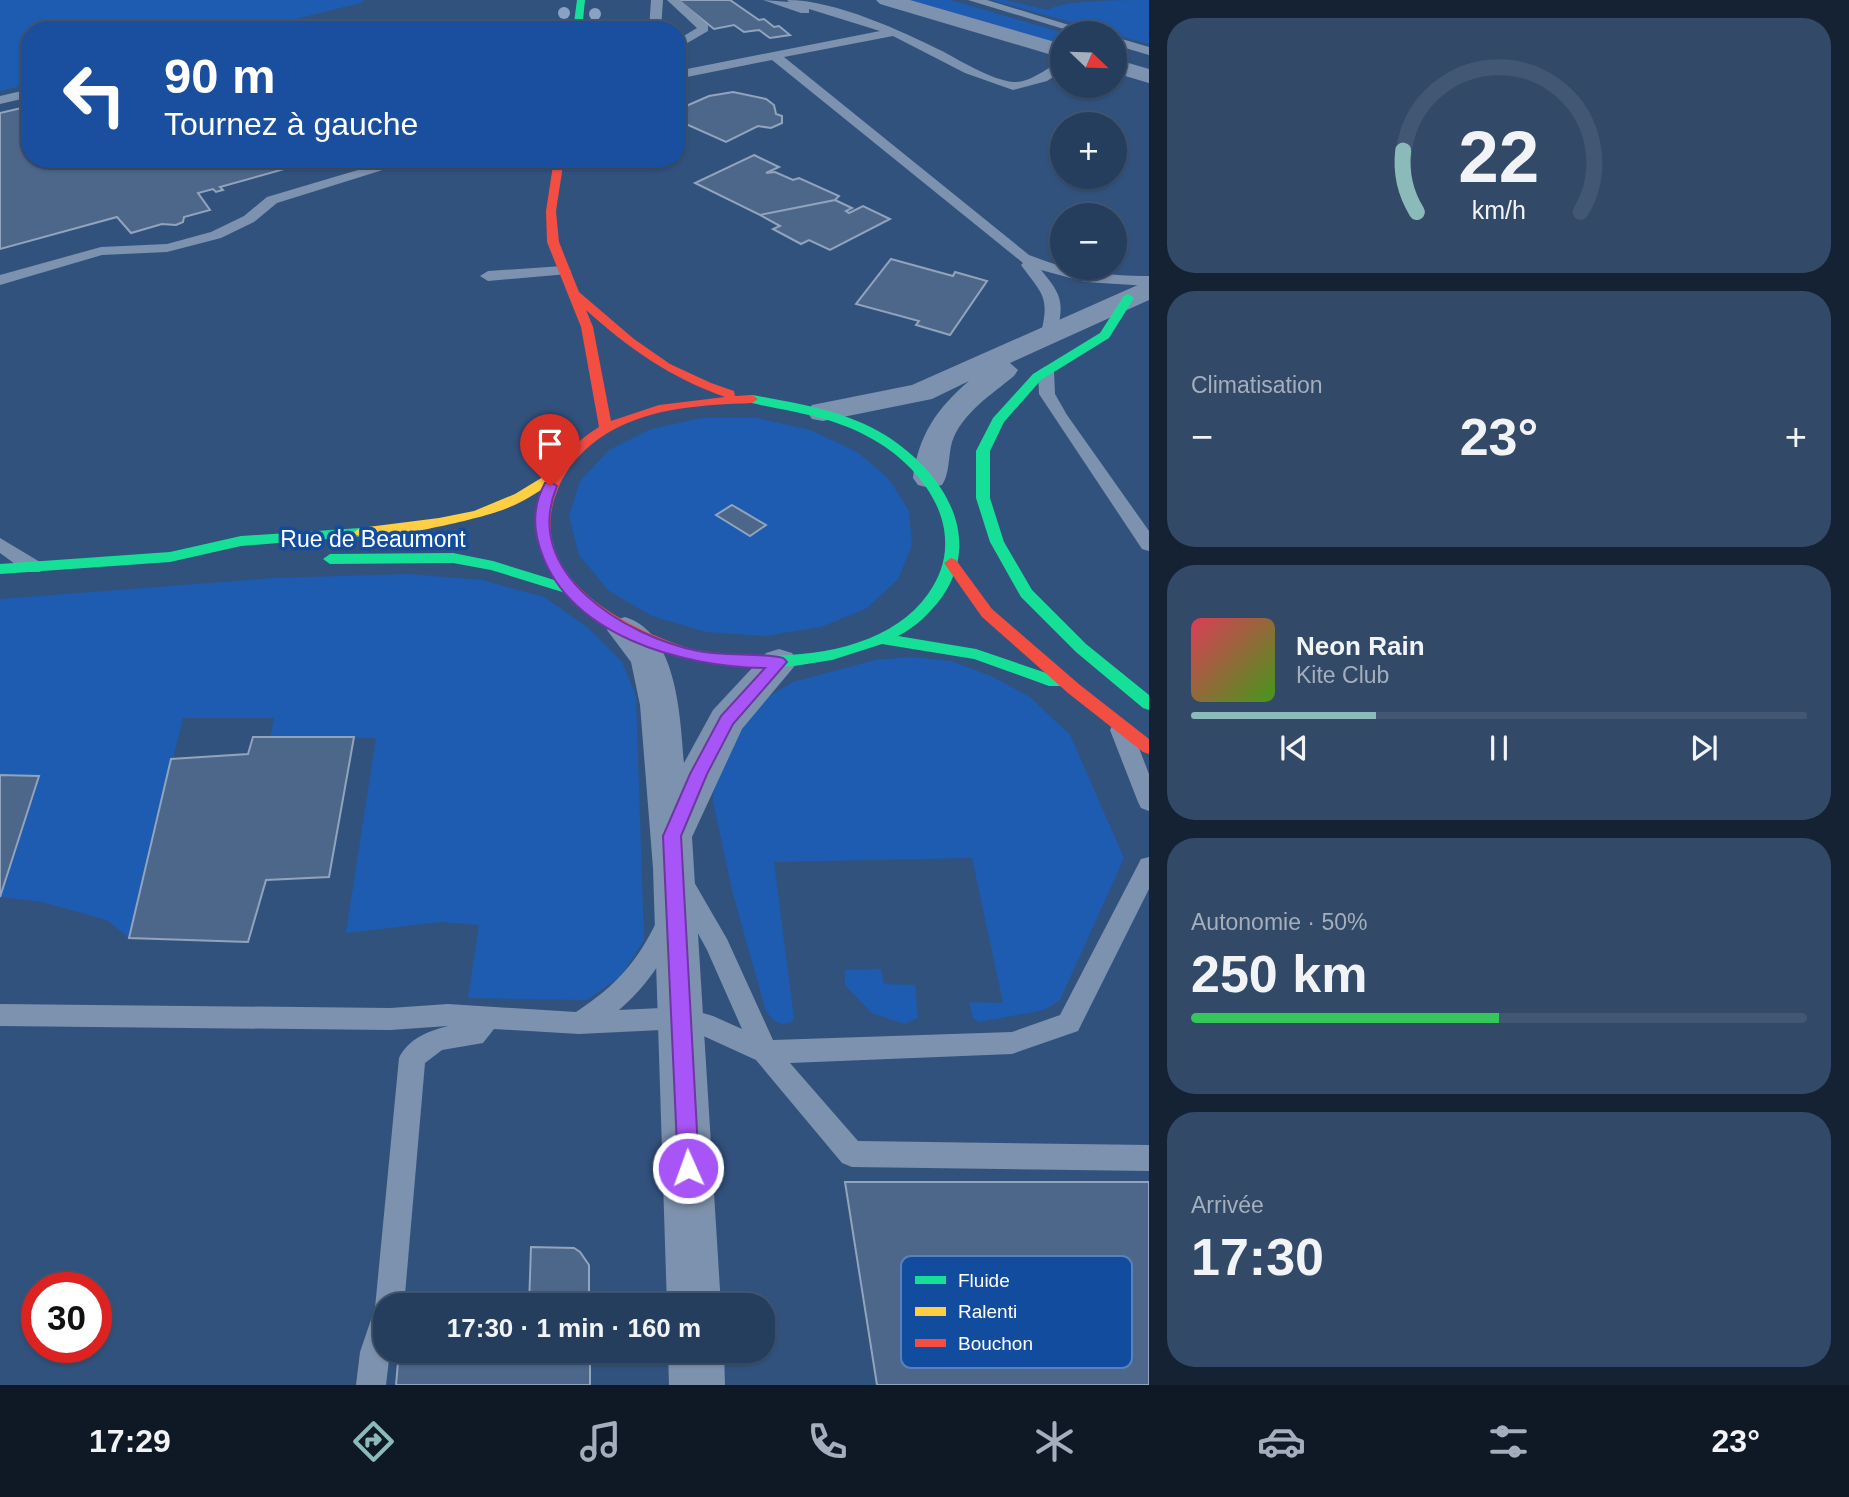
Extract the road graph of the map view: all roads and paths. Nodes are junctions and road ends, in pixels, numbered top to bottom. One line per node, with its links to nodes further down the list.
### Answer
1 (581, 0): 9 (street)
2 (657, 0): 10 (lane)
3 (673, 0): 13 (lane)
4 (769, 0): 8 (lane)
5 (793, 0): 8 (lane)
6 (887, 0): 15 (street)
7 (974, 0): 11 (lane)
8 (852, 18): 12 (lane)
9 (578, 21)
10 (656, 21)
11 (1050, 22)
12 (895, 32): 17 (lane); 20 (lane)
13 (686, 39)
14 (1127, 45): 16 (lane)
15 (1050, 48)
16 (1149, 51)
17 (775, 56): 19 (lane); 26 (lane)
18 (1127, 70): 21 (street)
19 (686, 73)
20 (1050, 74)
21 (1149, 76)
22 (21, 95): 23 (lane)
23 (0, 100)
24 (380, 168): 29 (lane)
25 (558, 168): 27 (street)
26 (1024, 258): 30 (lane); 32 (lane)
27 (563, 271): 28 (lane); 31 (street)
28 (488, 276)
29 (0, 280)
30 (1142, 289): 32 (street); 33 (street)
31 (572, 291): 34 (street); 36 (street)
32 (1049, 333): 35 (street); 38 (street)
33 (1046, 372): 40 (lane); 52 (street)
34 (752, 399): 35 (street); 36 (street)
35 (822, 412): 38 (street)
36 (606, 429): 37 (street)
37 (556, 473): 41 (street, Rue de Beaumont); 47 (street)
38 (930, 478): 44 (street)
39 (0, 544): 45 (lane)
40 (1149, 545)
41 (170, 557): 43 (street, Rue de Beaumont); 45 (street, Rue de Beaumont)
42 (309, 560): 47 (street, Rue de Beaumont)
43 (222, 562)
44 (951, 563): 49 (street); 51 (street)
45 (33, 567): 46 (street, Rue de Beaumont)
46 (0, 569)
47 (572, 590): 48 (street)
48 (625, 630): 50 (street); 57 (street)
49 (880, 638): 50 (street); 51 (street)
50 (779, 662): 57 (street)
51 (1074, 689): 53 (street)
52 (1149, 704)
53 (1118, 721): 54 (street); 55 (lane)
54 (1149, 748)
55 (1149, 802)
56 (1149, 866): 62 (lane)
57 (674, 868): 59 (street); 61 (lane); 62 (lane)
58 (0, 1015): 60 (lane)
59 (682, 1018): 61 (lane); 62 (lane); 65 (street)
60 (487, 1019): 61 (lane); 64 (lane)
61 (579, 1023)
62 (765, 1052): 63 (lane)
63 (1149, 1158)
64 (390, 1293)
65 (693, 1293)
66 (373, 1363): 68 (lane)
67 (696, 1363): 69 (street)
68 (372, 1385)
69 (697, 1385)

